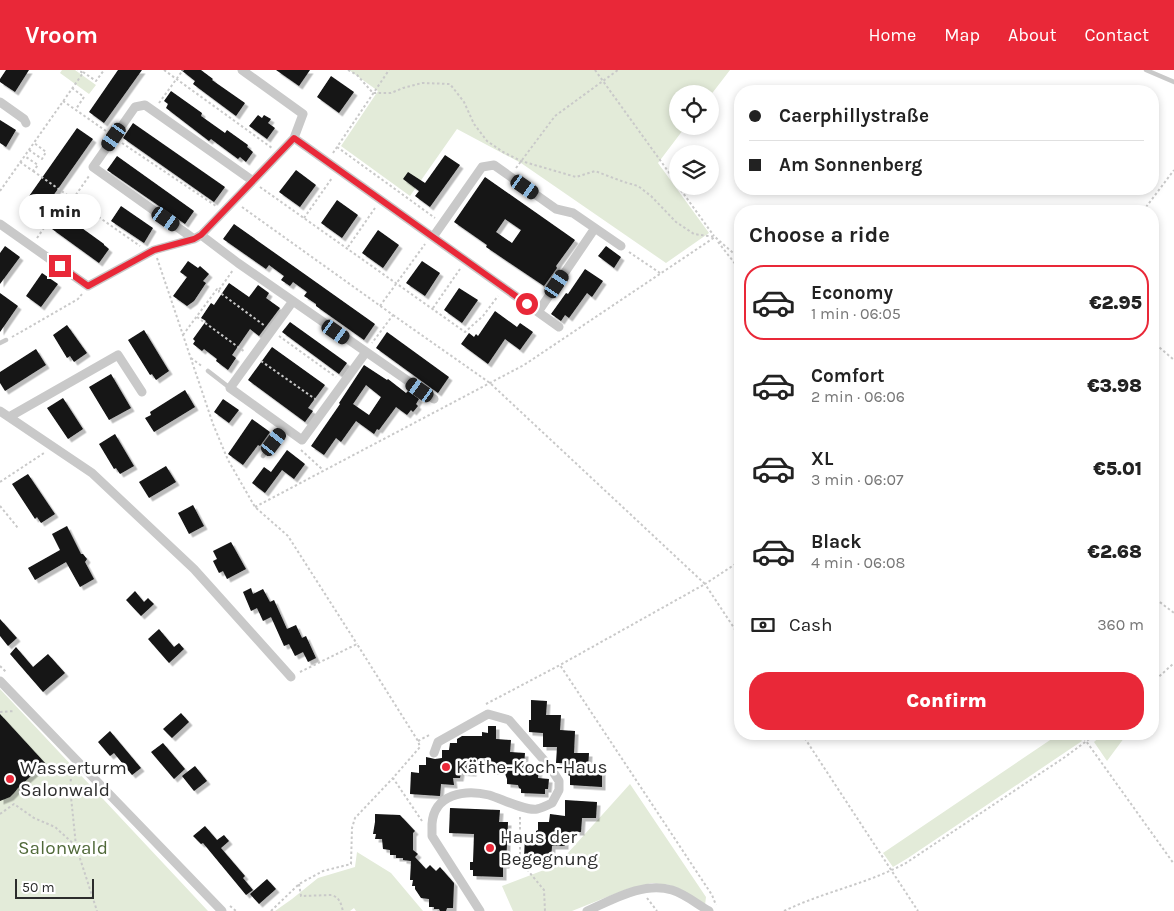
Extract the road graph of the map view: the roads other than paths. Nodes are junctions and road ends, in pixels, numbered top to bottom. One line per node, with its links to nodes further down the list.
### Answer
1 (242, 70): 6 (street)
2 (1146, 70): 3 (lane)
3 (1174, 82)
4 (0, 102): 5 (street)
5 (26, 123)
6 (294, 138): 7 (street); 11 (street)
7 (253, 182): 10 (street); 10 (street)
8 (0, 224): 10 (street)
9 (595, 228): 11 (street); 12 (street); 14 (street)
10 (197, 237): 13 (street)
11 (432, 237): 14 (street)
12 (621, 246)
13 (293, 301): 18 (street); 20 (street)
14 (538, 312): 15 (street)
15 (559, 327)
16 (6, 340): 17 (lane)
17 (0, 344)
18 (366, 352): 22 (street); 25 (street)
19 (208, 371): 20 (lane)
20 (230, 388): 25 (street)
21 (142, 392): 24 (street)
22 (434, 399)
23 (0, 411): 24 (street)
24 (9, 417): 27 (street)
25 (284, 427): 26 (lane)
26 (263, 456)
27 (291, 677)
28 (0, 681): 30 (street)
29 (434, 753): 31 (street)
30 (222, 911)
31 (480, 911)
32 (587, 911): 33 (street)
33 (709, 911)

